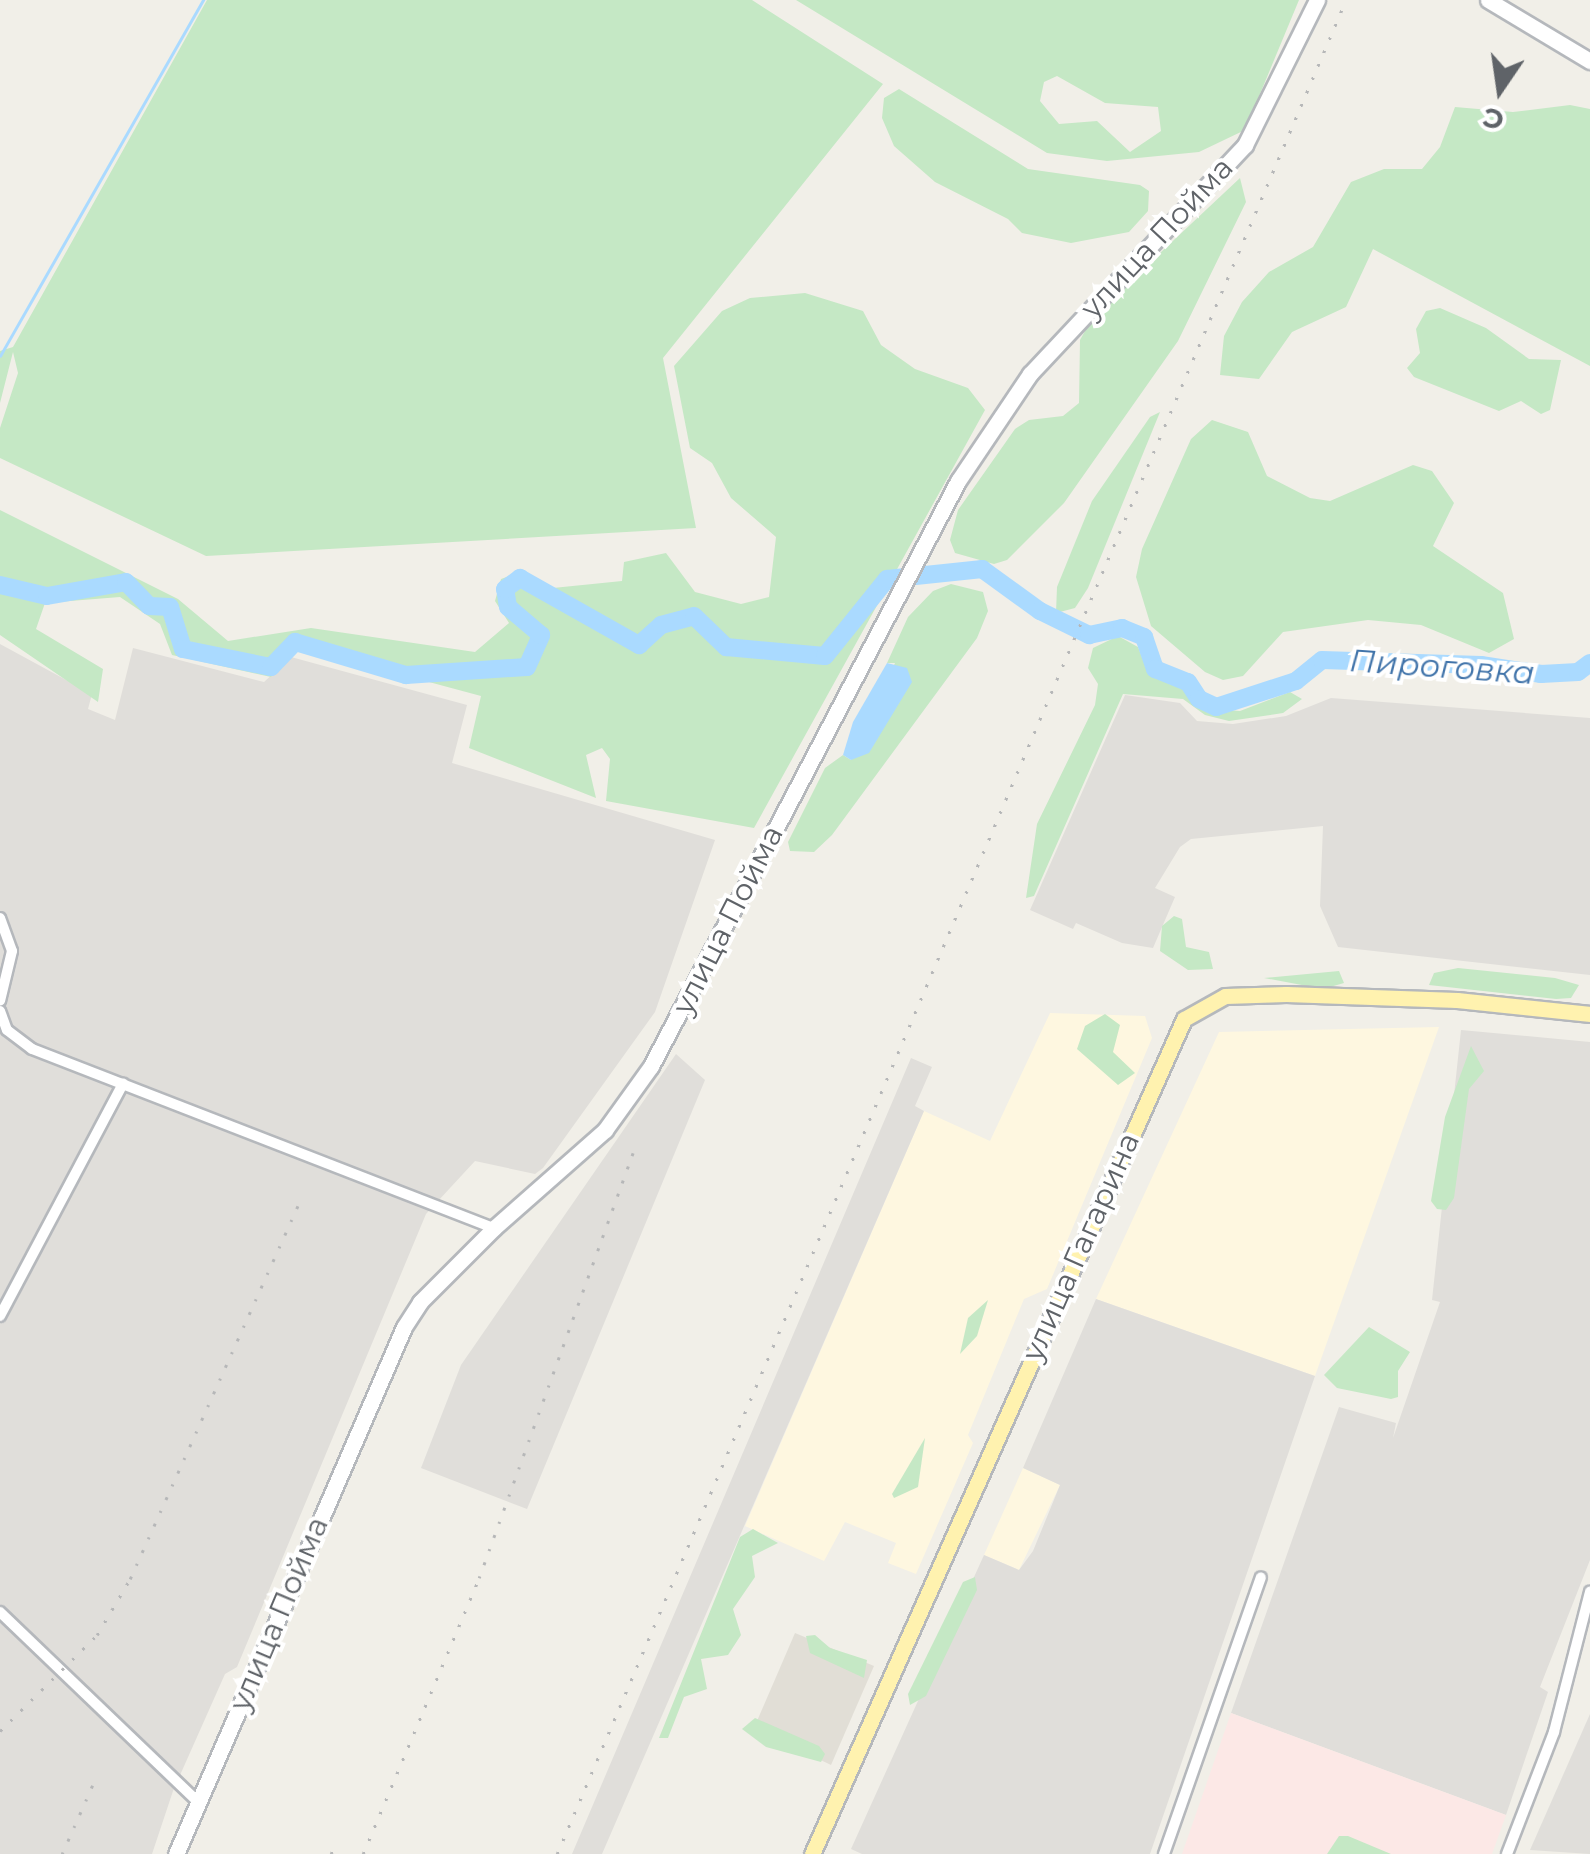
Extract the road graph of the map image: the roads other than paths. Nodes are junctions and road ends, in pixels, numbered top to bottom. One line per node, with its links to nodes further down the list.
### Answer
1 (1318, 0): 9 (main road, улица Пойма)
2 (1488, 0): 3 (main road)
3 (1590, 61)
4 (0, 918): 5 (street)
5 (0, 1001)
6 (0, 1011): 8 (street)
7 (1590, 1014): 16 (main road, улица Гагарина)
8 (123, 1084): 9 (street); 10 (street)
9 (494, 1228): 14 (main road, улица Пойма)
10 (0, 1316)
11 (1262, 1576): 17 (street)
12 (1590, 1592): 18 (street)
13 (0, 1612): 14 (street)
14 (198, 1802): 15 (main road, улица Пойма)
15 (176, 1854)
16 (812, 1854)
17 (1164, 1854)
18 (1507, 1854)

